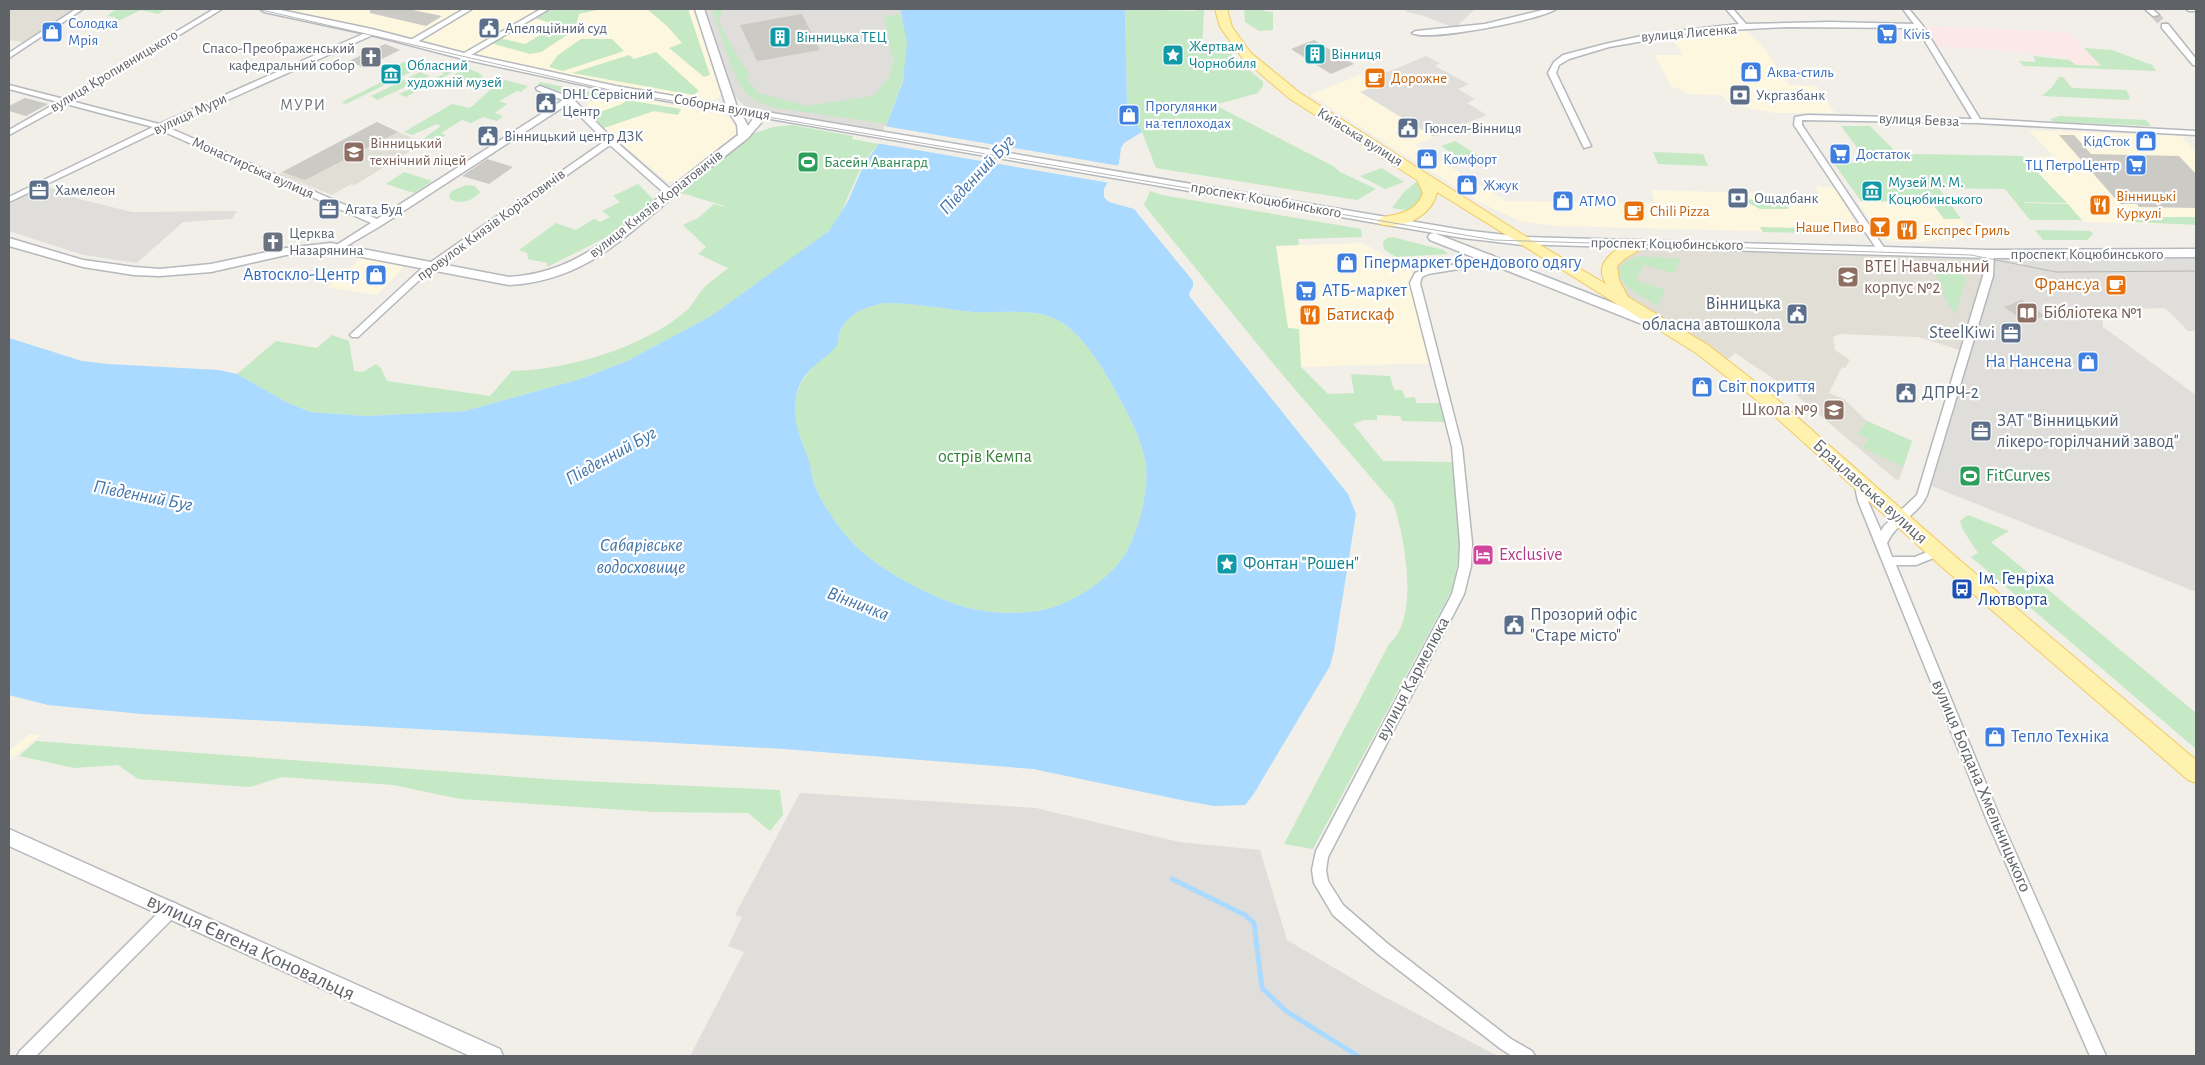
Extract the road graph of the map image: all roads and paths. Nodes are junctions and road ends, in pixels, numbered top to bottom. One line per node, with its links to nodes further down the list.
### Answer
1 (80, 9): 21 (street)
2 (219, 9): 28 (street, вулиця Кропивницького)
3 (264, 9): 18 (street, Соборна вулиця)
4 (468, 9): 20 (street)
5 (546, 9): 22 (street)
6 (700, 9): 24 (street)
7 (1221, 9): 41 (main road, Київська вулиця)
8 (1553, 9): 19 (street)
9 (1729, 9): 17 (street)
10 (1906, 9): 15 (street)
11 (2148, 9): 14 (street)
12 (2189, 9): 13 (street)
13 (2196, 9)
14 (2155, 15)
15 (1918, 26): 17 (street, вулиця Лисенка); 33 (street)
16 (2165, 26): 23 (street)
17 (1746, 28): 40 (street, вулиця Лисенка)
18 (372, 32): 20 (street, Соборна вулиця); 34 (street, вулиця Мури)
19 (1416, 33)
20 (411, 42): 22 (street, Соборна вулиця)
21 (9, 56)
22 (463, 56): 29 (street, Соборна вулиця)
23 (2196, 63)
24 (725, 84): 29 (street); 30 (street); 31 (street)
25 (9, 87): 28 (street, Монастирська вулиця)
26 (540, 88): 27 (street)
27 (569, 100): 39 (street); 45 (street)
28 (66, 101): 34 (street, Монастирська вулиця); 36 (street, вулиця Кропивницького)
29 (700, 104): 30 (street, Соборна вулиця)
30 (733, 109): 31 (street, Соборна вулиця); 38 (street)
31 (762, 114): 32 (street, Соборна вулиця); 38 (street, вулиця Князів Коріатовичів)
32 (797, 120): 35 (street, Соборна вулиця); 38 (street)
33 (1977, 121): 37 (street, вулиця Бевза); 50 (street, вулиця Бевза)
34 (160, 127): 43 (street, вулиця Мури); 45 (street, Монастирська вулиця)
35 (858, 130): 44 (street, проспект Коцюбинського)
36 (9, 133)
37 (2196, 133)
38 (744, 136): 42 (street, вулиця Князів Коріатовичів)
39 (610, 141): 42 (street); 54 (street, провулок Князів Коріатовичів)
40 (1587, 146)
41 (1423, 178): 44 (main road); 46 (main road, Київська вулиця)
42 (673, 192): 54 (street, вулиця Князів Коріатовичів)
43 (9, 200)
44 (1385, 220): 46 (street, проспект Коцюбинського); 53 (street)
45 (379, 223): 49 (street)
46 (1523, 241): 48 (main road, проспект Коцюбинського); 55 (main road, Брацлавська вулиця)
47 (9, 242): 49 (street, вулиця Князів Коріатовичів)
48 (1639, 244): 50 (main road, проспект Коцюбинського); 55 (main road)
49 (338, 248): 54 (street, вулиця Князів Коріатовичів)
50 (1881, 249): 51 (main road, проспект Коцюбинського)
51 (1990, 254): 52 (main road, проспект Коцюбинського); 59 (street)
52 (2196, 254)
53 (1492, 258): 56 (street); 68 (street, вулиця Кармелюка)
54 (431, 266): 57 (street, провулок Князів Коріатовичів)
55 (1622, 302): 56 (main road, Брацлавська вулиця)
56 (1668, 329): 58 (main road, Брацлавська вулиця)
57 (355, 335)
58 (1859, 482): 59 (main road, Брацлавська вулиця); 60 (street, вулиця Богдана Хмельницького)
59 (1900, 518): 60 (street); 61 (main road, Брацлавська вулиця)
60 (1882, 543): 62 (street, вулиця Богдана Хмельницького)
61 (1937, 552): 62 (street); 63 (main road, Брацлавська вулиця)
62 (1890, 561): 69 (street, вулиця Богдана Хмельницького)
63 (2196, 773)
64 (9, 837): 65 (street, вулиця Євгена Коновальця)
65 (172, 909): 66 (street); 67 (street, вулиця Євгена Коновальця)
66 (25, 1056)
67 (493, 1056)
68 (1527, 1056)
69 (2098, 1056)

